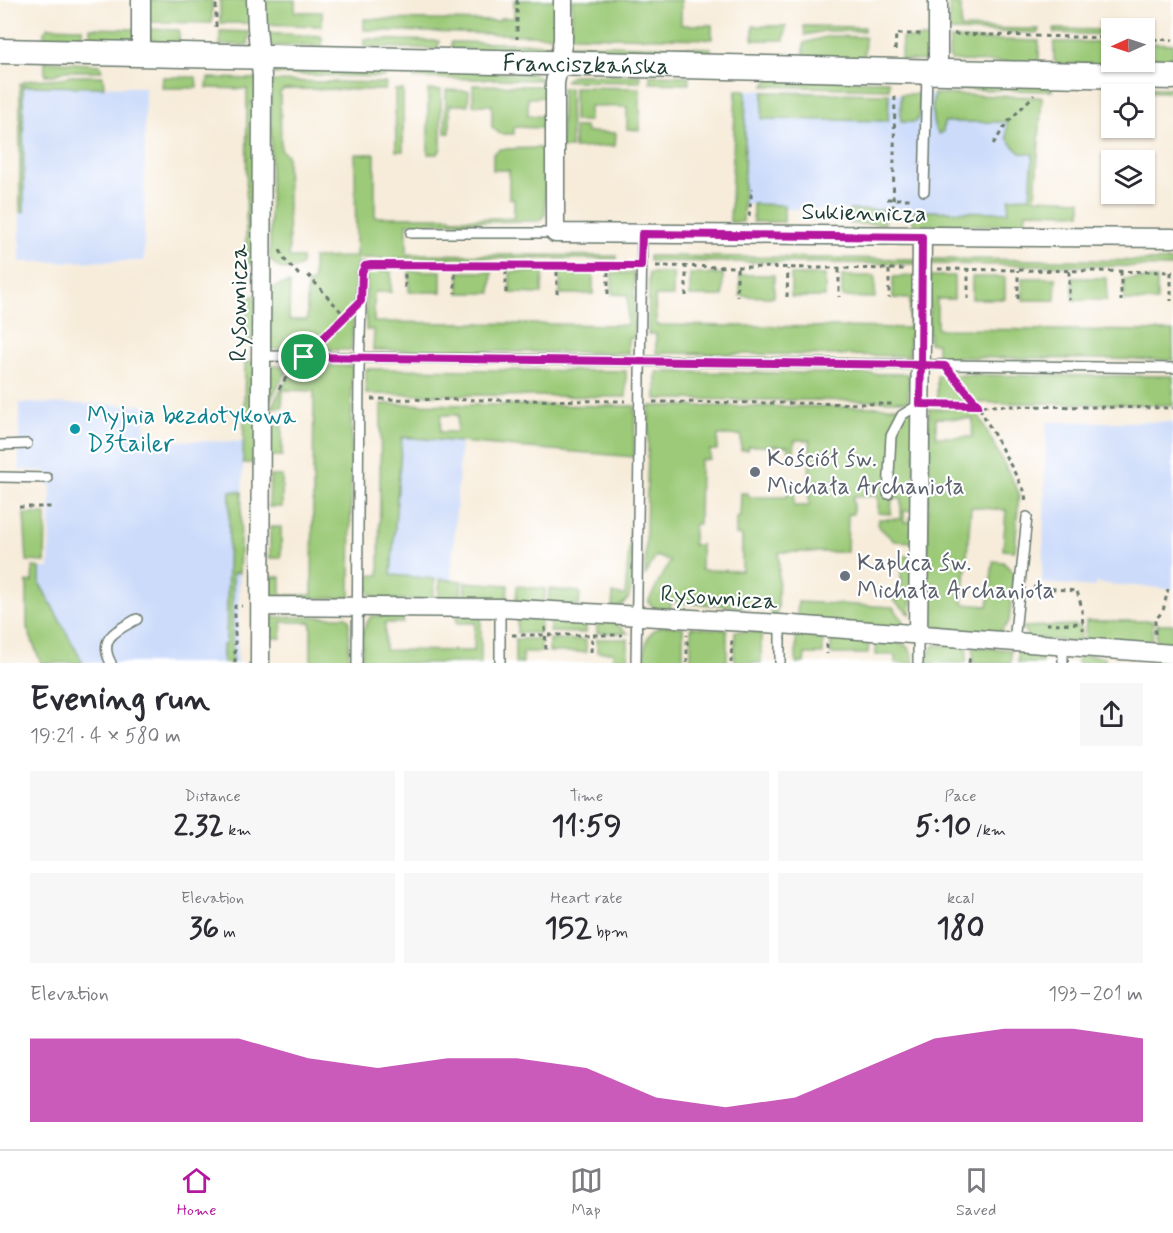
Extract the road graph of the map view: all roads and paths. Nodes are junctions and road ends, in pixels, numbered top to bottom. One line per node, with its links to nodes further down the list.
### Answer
1 (141, 0): 16 (street)
2 (216, 0): 7 (path)
3 (256, 0): 17 (street, Rysownicza)
4 (517, 0): 12 (path)
5 (563, 0): 18 (street)
6 (938, 0): 9 (street)
7 (216, 27)
8 (1028, 29): 10 (path)
9 (938, 34): 10 (path); 19 (path); 20 (street)
10 (1028, 37): 11 (path)
11 (1101, 38)
12 (517, 39)
13 (1155, 39): 14 (path)
14 (1173, 40)
15 (0, 51): 16 (street, Franciszkańska)
16 (141, 53): 17 (street, Franciszkańska)
17 (259, 56): 18 (street, Franciszkańska); 69 (street, Rysownicza)
18 (559, 63): 19 (street, Franciszkańska); 29 (street)
19 (895, 71): 20 (street, Franciszkańska); 27 (path)
20 (932, 72): 21 (street, Franciszkańska); 25 (lane)
21 (1173, 77)
22 (1036, 94): 23 (path)
23 (993, 144)
24 (752, 188): 31 (path)
25 (924, 191): 27 (path)
26 (887, 199): 27 (path)
27 (893, 199)
28 (411, 233): 29 (lane, Sukiennicza)
29 (555, 233): 30 (street, Sukiennicza)
30 (642, 234): 31 (street, Sukiennicza); 40 (lane)
31 (748, 235): 32 (street, Sukiennicza)
32 (922, 237): 33 (street, Sukiennicza); 73 (street)
33 (1173, 238)
34 (405, 265): 35 (path); 37 (path); 52 (path)
35 (455, 265): 36 (path); 53 (path)
36 (506, 265): 38 (path); 54 (path)
37 (365, 266): 66 (lane)
38 (557, 266): 39 (path); 55 (path)
39 (608, 266): 40 (path); 56 (path)
40 (641, 266): 72 (lane)
41 (686, 267): 57 (path)
42 (737, 267): 58 (path)
43 (788, 268): 59 (path)
44 (839, 268): 60 (path)
45 (889, 269): 61 (path)
46 (969, 270): 62 (path)
47 (1018, 270): 63 (path)
48 (1069, 271): 64 (path)
49 (1121, 271): 65 (path)
50 (1171, 272): 67 (path)
51 (308, 274): 68 (path)
52 (405, 292)
53 (455, 292)
54 (506, 293)
55 (557, 294)
56 (608, 294)
57 (686, 296)
58 (737, 296)
59 (787, 297)
60 (839, 297)
61 (889, 298)
62 (968, 299)
63 (1018, 300)
64 (1070, 300)
65 (1121, 300)
66 (361, 301): 68 (path); 71 (lane)
67 (1171, 301)
68 (345, 316): 70 (path)
69 (262, 356): 70 (lane); 90 (street, Rysownicza)
70 (301, 357): 71 (lane); 76 (path)
71 (359, 357): 72 (lane); 91 (lane)
72 (641, 360): 73 (lane); 94 (lane)
73 (921, 365): 74 (lane); 77 (street)
74 (945, 366): 75 (lane); 78 (path)
75 (1173, 368)
76 (277, 393)
77 (920, 404): 78 (path); 84 (lane); 100 (street)
78 (978, 405): 79 (path); 87 (path)
79 (1173, 408)
80 (27, 444): 81 (lane)
81 (0, 445)
82 (0, 477): 83 (lane)
83 (47, 478)
84 (888, 494)
85 (19, 507): 86 (path)
86 (51, 507)
87 (1027, 517): 88 (lane)
88 (1020, 585): 98 (path); 101 (lane)
89 (1168, 589): 107 (path)
90 (261, 606): 91 (street, Rysownicza); 111 (path); 112 (street, Rysownicza)
91 (358, 606): 92 (street, Rysownicza); 113 (lane)
92 (500, 608): 93 (street, Rysownicza); 102 (lane)
93 (545, 610): 94 (street, Rysownicza); 103 (path)
94 (636, 615): 96 (street, Rysownicza); 104 (lane)
95 (137, 619): 110 (lane)
96 (688, 619): 97 (street, Rysownicza); 116 (path)
97 (732, 621): 99 (street, Rysownicza); 117 (path)
98 (1083, 623): 101 (path); 105 (path)
99 (780, 624): 100 (street, Rysownicza); 118 (lane)
100 (918, 634): 101 (street, Rysownicza); 119 (lane)
101 (1015, 634): 108 (street, Rysownicza)
102 (500, 635): 103 (path); 114 (lane)
103 (545, 635): 104 (path); 106 (path)
104 (636, 635): 115 (lane)
105 (1082, 647): 107 (street, Rysownicza); 108 (street, Rysownicza)
106 (546, 652)
107 (1154, 653): 109 (street, Rysownicza)
108 (1063, 654)
109 (1173, 654)
110 (111, 663)
111 (235, 663)
112 (260, 663)
113 (357, 663)
114 (500, 663)
115 (636, 663)
116 (687, 663)
117 (731, 663)
118 (780, 663)
119 (918, 663)

